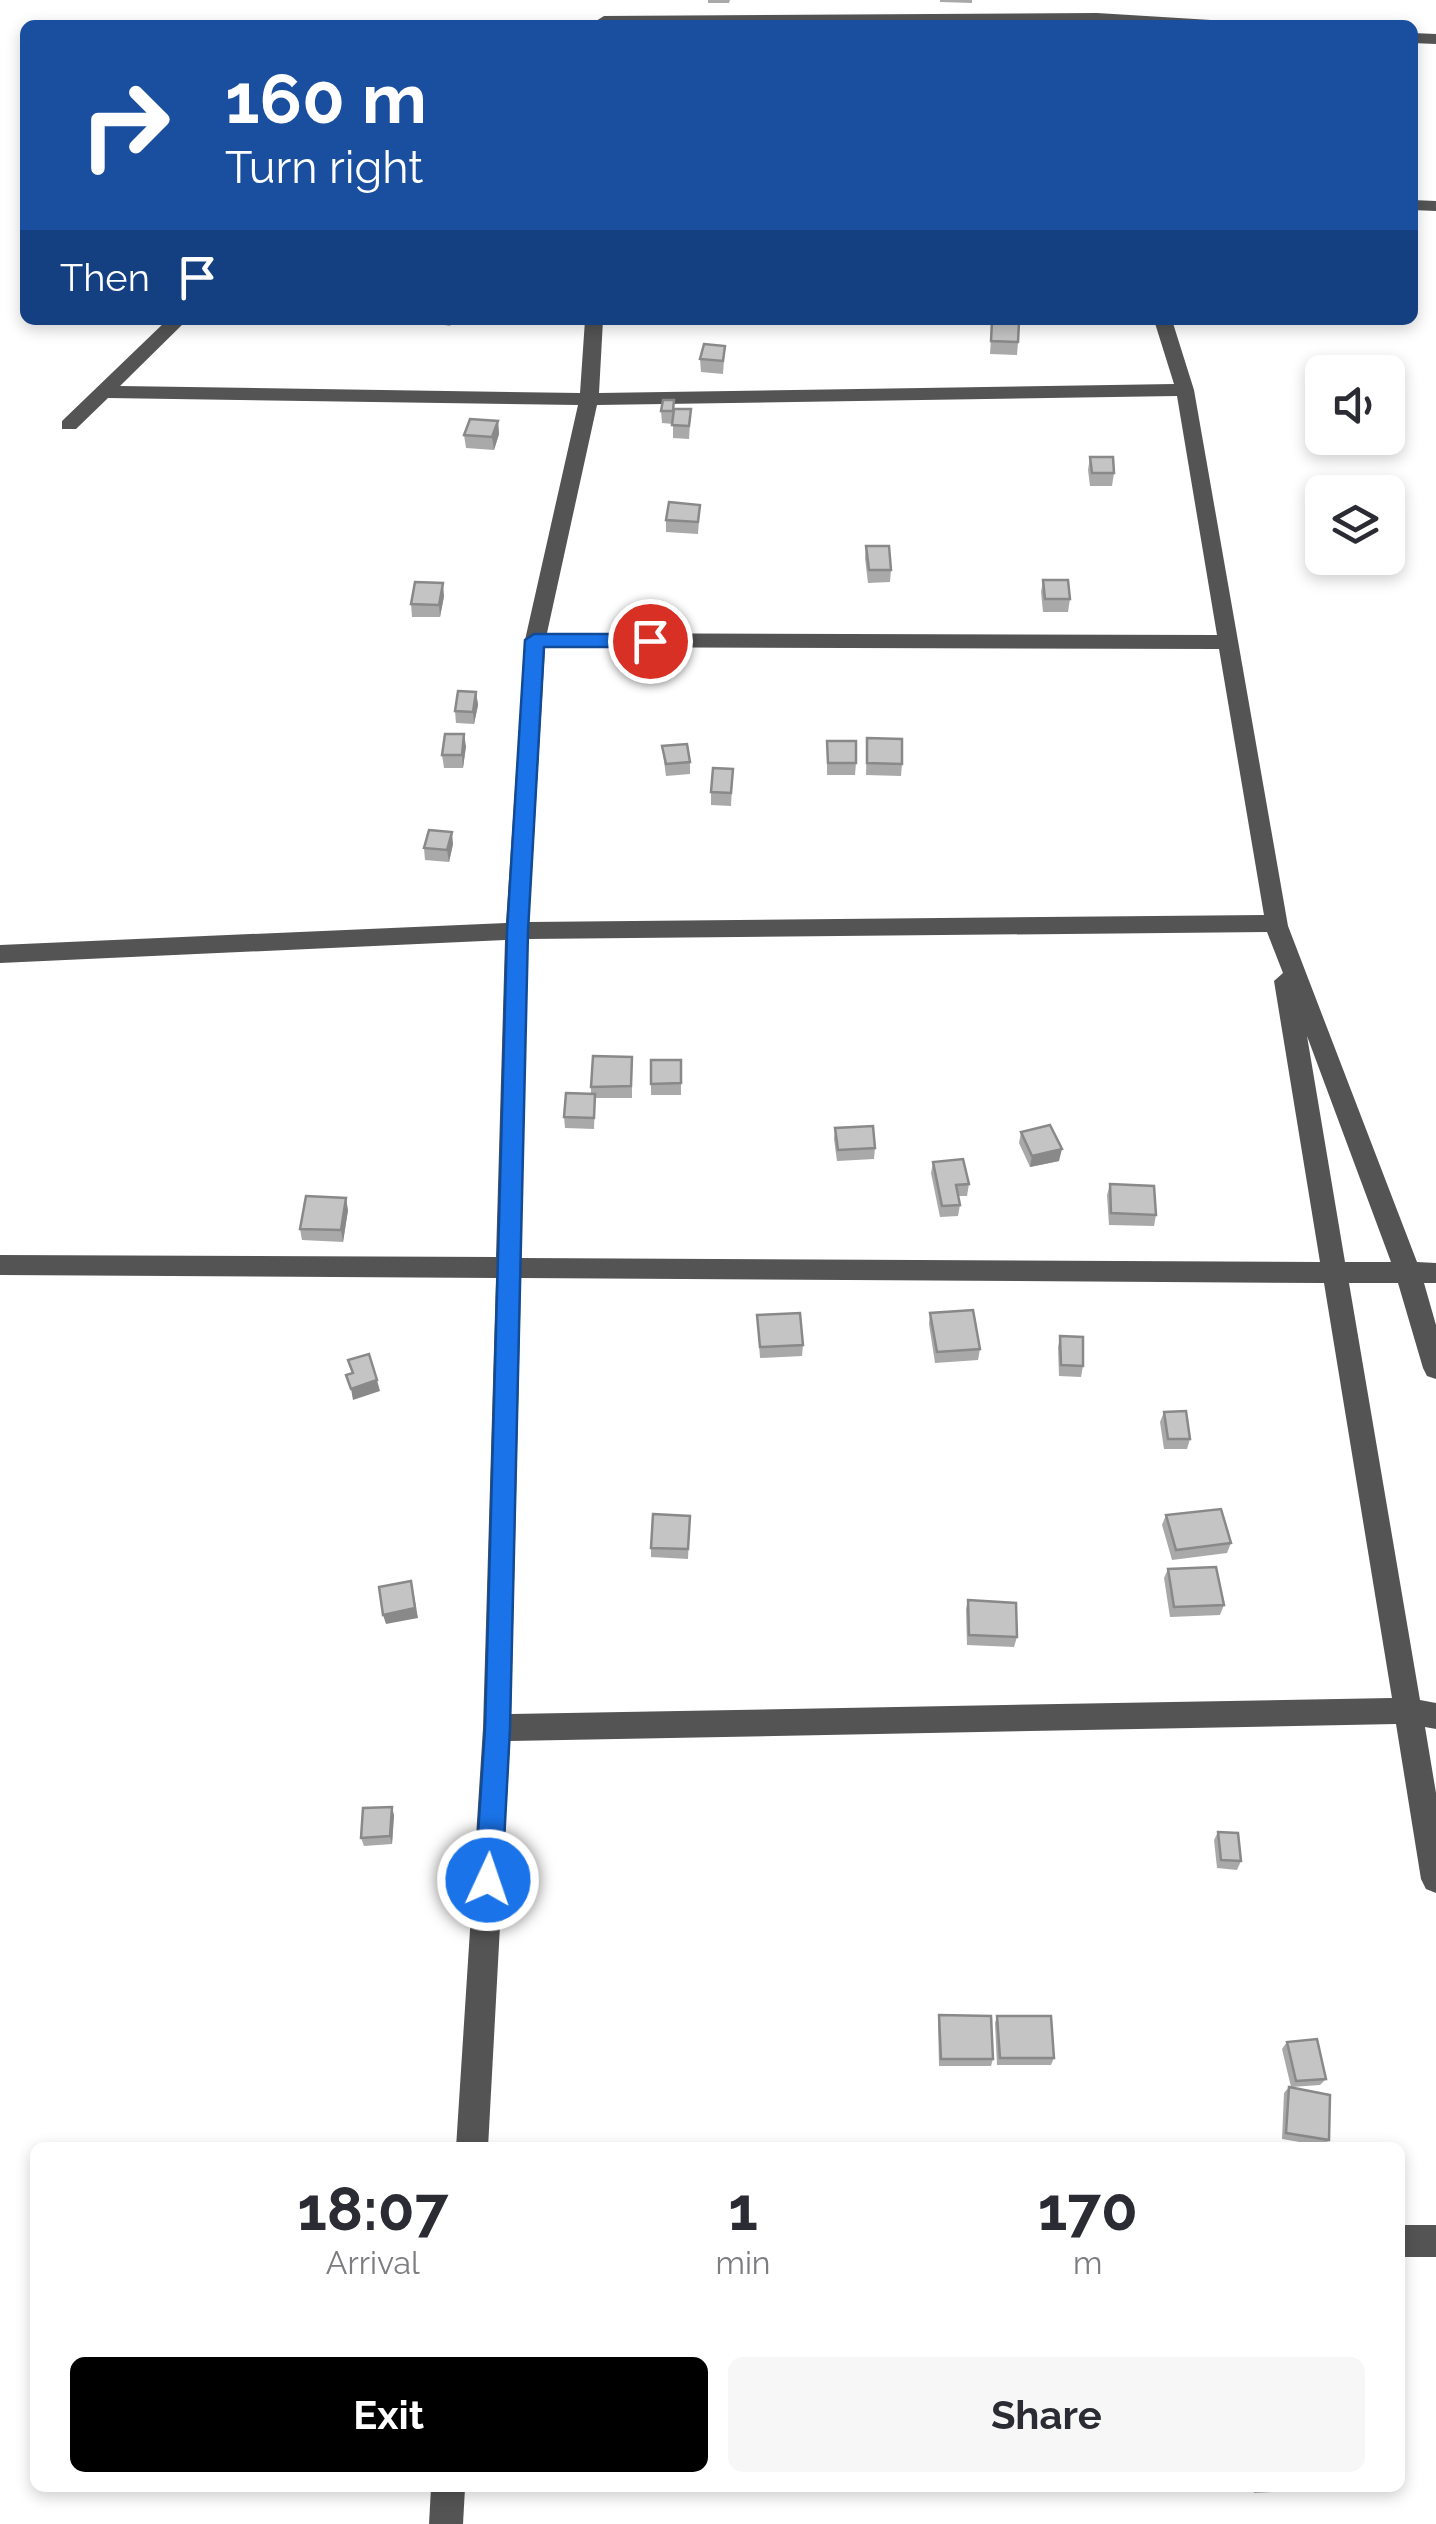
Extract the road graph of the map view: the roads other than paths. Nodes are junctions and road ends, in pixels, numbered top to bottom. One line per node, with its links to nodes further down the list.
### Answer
1 (1096, 14): 2 (street); 3 (street)
2 (768, 20)
3 (1159, 20)
4 (173, 325): 8 (street)
5 (594, 325): 9 (street)
6 (1165, 325): 7 (street)
7 (1185, 390): 9 (street); 12 (street)
8 (102, 392): 9 (street); 10 (street)
9 (589, 400): 11 (street)
10 (69, 425)
11 (534, 640): 12 (street); 14 (street)
12 (1226, 642): 13 (street)
13 (1276, 924): 14 (street); 18 (street); 19 (street)
14 (517, 931): 15 (street); 17 (street)
15 (0, 954)
16 (0, 1264): 17 (street)
17 (510, 1265): 18 (street); 24 (street)
18 (1334, 1273): 19 (street); 22 (street)
19 (1408, 1273): 20 (street); 21 (street)
20 (1436, 1275)
21 (1436, 1368)
22 (1406, 1712): 23 (street); 24 (street); 25 (street)
23 (1436, 1716)
24 (498, 1728): 26 (street)
25 (1436, 1879)
26 (472, 2142)
27 (1405, 2241): 28 (street)
28 (1436, 2241)
29 (448, 2492): 30 (street)
30 (446, 2524)

